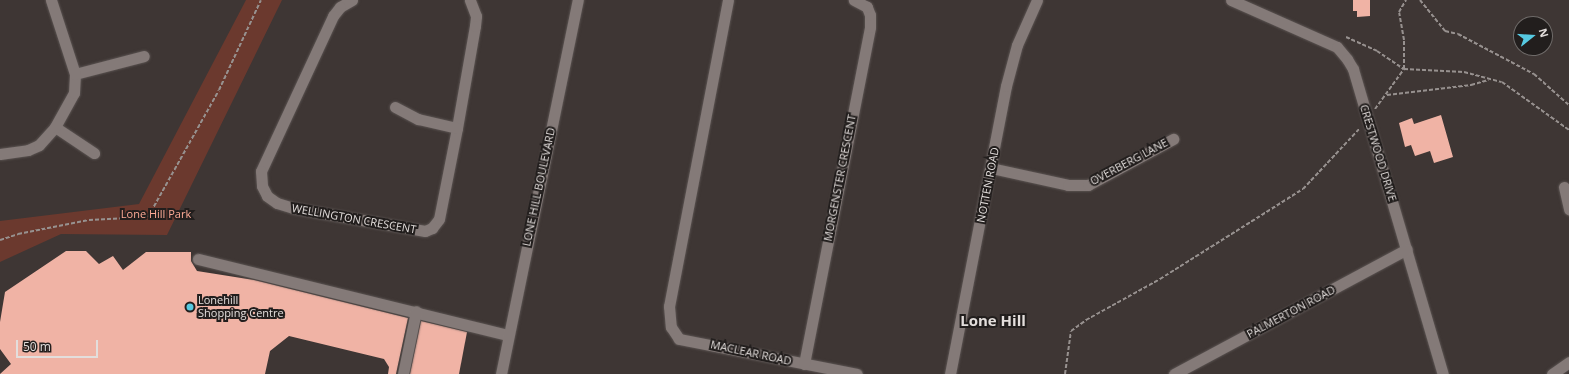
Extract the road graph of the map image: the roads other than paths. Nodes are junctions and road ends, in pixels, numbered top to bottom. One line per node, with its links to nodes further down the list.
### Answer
1 (51, 0): 10 (street)
2 (352, 0): 13 (street, WELLINGTON CRESCENT)
3 (470, 0): 13 (street, WELLINGTON CRESCENT)
4 (578, 0): 23 (street, LONE HILL BOULEVARD)
5 (728, 0): 25 (street, MACLEAR ROAD)
6 (854, 0): 25 (street, MORGENSTER CRESCENT)
7 (1037, 0): 17 (street, NOTTEN ROAD)
8 (1231, 0): 20 (street, CRESTWOOD DRIVE)
9 (144, 56): 10 (street)
10 (75, 74): 12 (street)
11 (395, 107): 13 (street)
12 (55, 127): 15 (street); 16 (street)
13 (457, 128)
14 (1173, 139): 17 (street, OVERBERG LANE)
15 (94, 153)
16 (0, 154)
17 (991, 168): 29 (street, NOTTEN ROAD)
18 (1564, 187): 19 (street)
19 (1569, 209)
20 (1407, 249): 30 (street, PALMERTON ROAD); 31 (street, CRESTWOOD DRIVE)
21 (198, 259): 22 (street)
22 (416, 311): 23 (street); 26 (street)
23 (508, 335): 27 (street, LONE HILL BOULEVARD)
24 (1569, 362): 32 (street)
25 (804, 364): 28 (street, MACLEAR ROAD)
26 (403, 374)
27 (501, 374)
28 (857, 374)
29 (950, 374)
30 (1174, 374)
31 (1443, 374)
32 (1552, 374)

